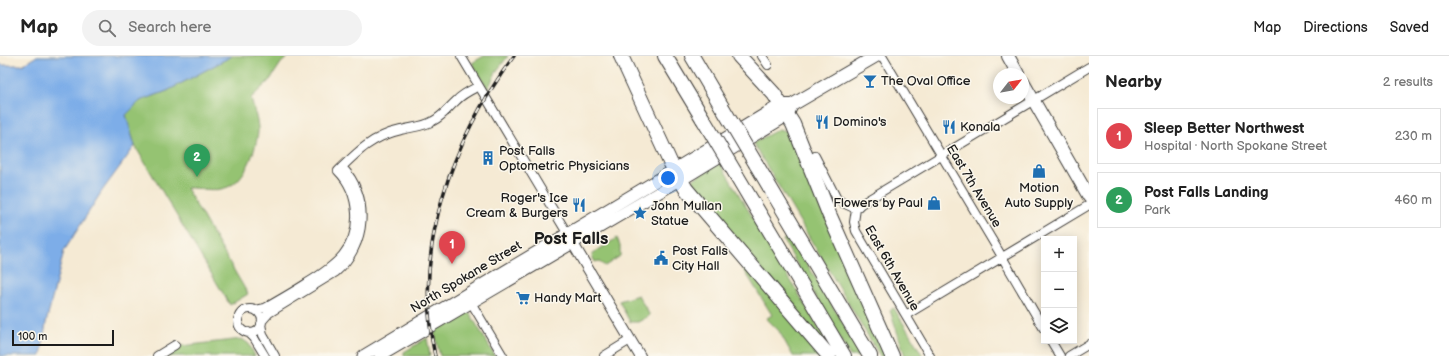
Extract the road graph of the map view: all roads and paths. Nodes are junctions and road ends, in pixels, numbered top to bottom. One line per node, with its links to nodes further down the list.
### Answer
1 (461, 56): 13 (street)
2 (621, 56): 20 (highway)
3 (665, 56): 46 (highway, bridge)
4 (692, 56): 47 (highway, bridge)
5 (739, 56): 16 (highway)
6 (762, 56): 10 (street)
7 (876, 56): 16 (main road, North Spokane Street)
8 (882, 56): 17 (street, East 7th Avenue)
9 (1008, 56): 12 (main road)
10 (768, 65)
11 (1089, 67): 15 (street)
12 (1015, 68)
13 (479, 86): 19 (street); 24 (street)
14 (1029, 92): 15 (main road)
15 (1034, 100): 17 (street); 21 (main road)
16 (787, 108): 20 (main road, North Spokane Street); 48 (highway)
17 (942, 155): 23 (street); 26 (street, East 7th Avenue)
18 (815, 156): 23 (street)
19 (340, 169): 28 (street); 30 (street)
20 (677, 175): 24 (main road, North Spokane Street); 25 (main road, North Spokane Street); 45 (highway)
21 (1089, 197)
22 (1089, 205): 26 (street)
23 (856, 209): 29 (street, East 6th Avenue)
24 (566, 233): 25 (street); 27 (main road, North Spokane Street)
25 (572, 243): 27 (main road, North Spokane Street); 33 (street)
26 (1002, 257): 29 (street); 31 (street, East 7th Avenue)
27 (468, 298): 40 (main road, North Spokane Street); 41 (main road, North Spokane Street); 42 (street)
28 (256, 310): 30 (street); 32 (street)
29 (906, 315): 49 (street, East 6th Avenue)
30 (262, 322): 32 (street); 39 (street)
31 (1041, 324)
32 (248, 332): 38 (street)
33 (630, 340): 43 (street); 44 (street)
34 (1053, 344): 50 (street)
35 (1089, 344): 51 (street)
36 (175, 345): 37 (street)
37 (157, 356)
38 (265, 356)
39 (275, 356)
40 (363, 356)
41 (380, 356)
42 (503, 356)
43 (604, 356)
44 (640, 356)
45 (829, 356)
46 (844, 356)
47 (870, 356)
48 (892, 356)
49 (930, 356)
50 (1060, 356)
51 (1069, 356)

